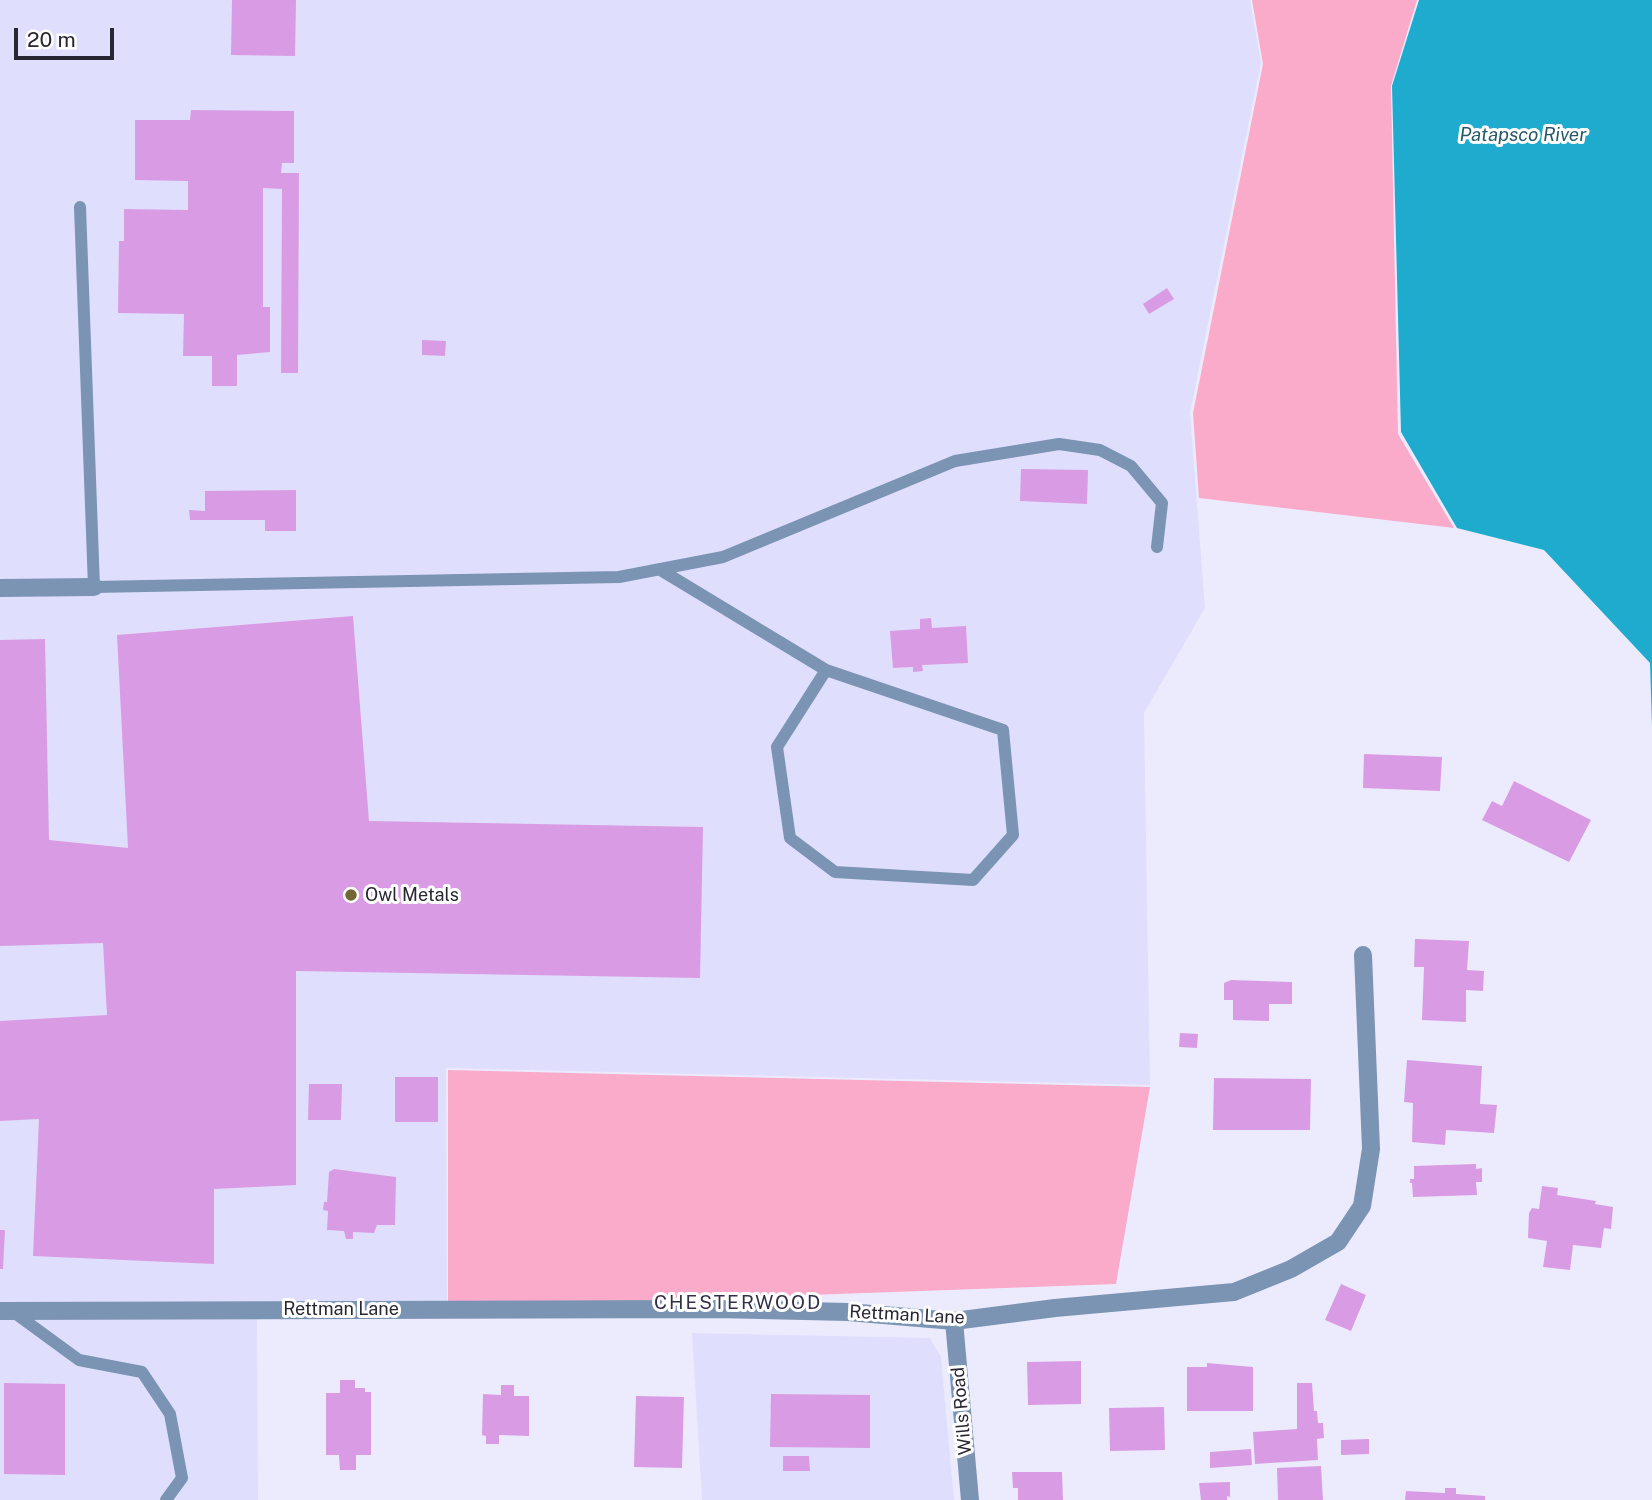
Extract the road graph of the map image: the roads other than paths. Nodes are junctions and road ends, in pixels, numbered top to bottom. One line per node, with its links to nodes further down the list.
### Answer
1 (79, 207): 4 (lane)
2 (1157, 547): 3 (lane)
3 (659, 569): 4 (lane); 6 (lane)
4 (94, 587): 5 (street)
5 (0, 588)
6 (826, 670): 6 (lane)
7 (1363, 955): 9 (street, Rettman Lane)
8 (6, 1311): 9 (street, Rettman Lane); 10 (lane)
9 (954, 1321): 11 (street, Wills Road)
10 (166, 1500)
11 (970, 1500)

